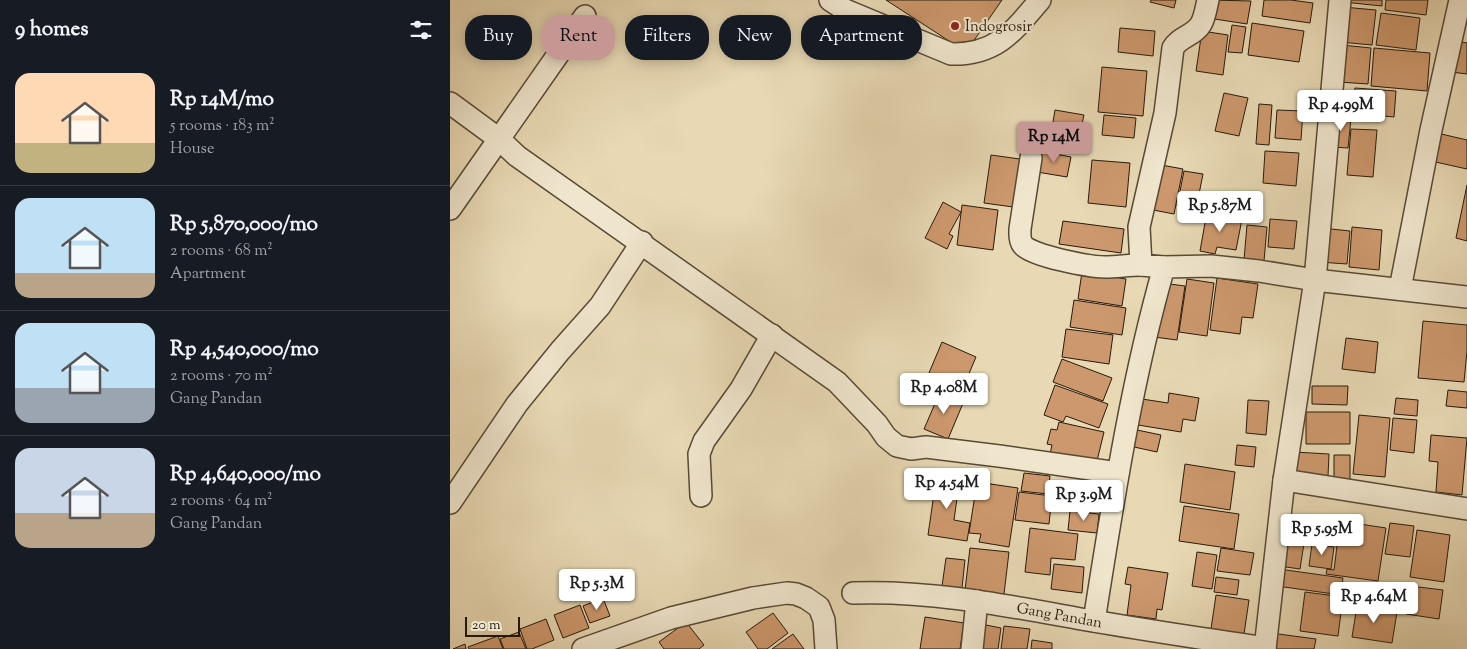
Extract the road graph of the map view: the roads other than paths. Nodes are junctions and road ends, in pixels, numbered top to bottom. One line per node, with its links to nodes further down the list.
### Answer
1 (830, 0): 2 (street)
2 (1040, 0)
3 (1208, 0): 12 (street)
4 (1340, 0): 14 (street)
5 (1462, 7): 15 (street)
6 (554, 60): 8 (street)
7 (450, 103): 8 (street)
8 (498, 139): 10 (street); 11 (street)
9 (1031, 158): 12 (street)
10 (450, 209)
11 (642, 242): 17 (street); 21 (street)
12 (1141, 264): 13 (street)
13 (1164, 267): 14 (street); 18 (street)
14 (1315, 280): 15 (street); 19 (street)
15 (1400, 289): 16 (street)
16 (1467, 297)
17 (772, 335): 18 (street); 20 (street)
18 (1118, 474): 25 (street)
19 (1284, 480): 22 (street); 30 (street)
20 (700, 496)
21 (450, 503)
22 (1467, 509)
23 (852, 593): 24 (street, Gang Pandan)
24 (978, 601): 25 (street, Gang Pandan); 29 (street)
25 (1094, 621): 30 (street, Gang Pandan)
26 (632, 642): 27 (street); 28 (street)
27 (583, 649)
28 (826, 649)
29 (972, 649)
30 (1265, 649)

